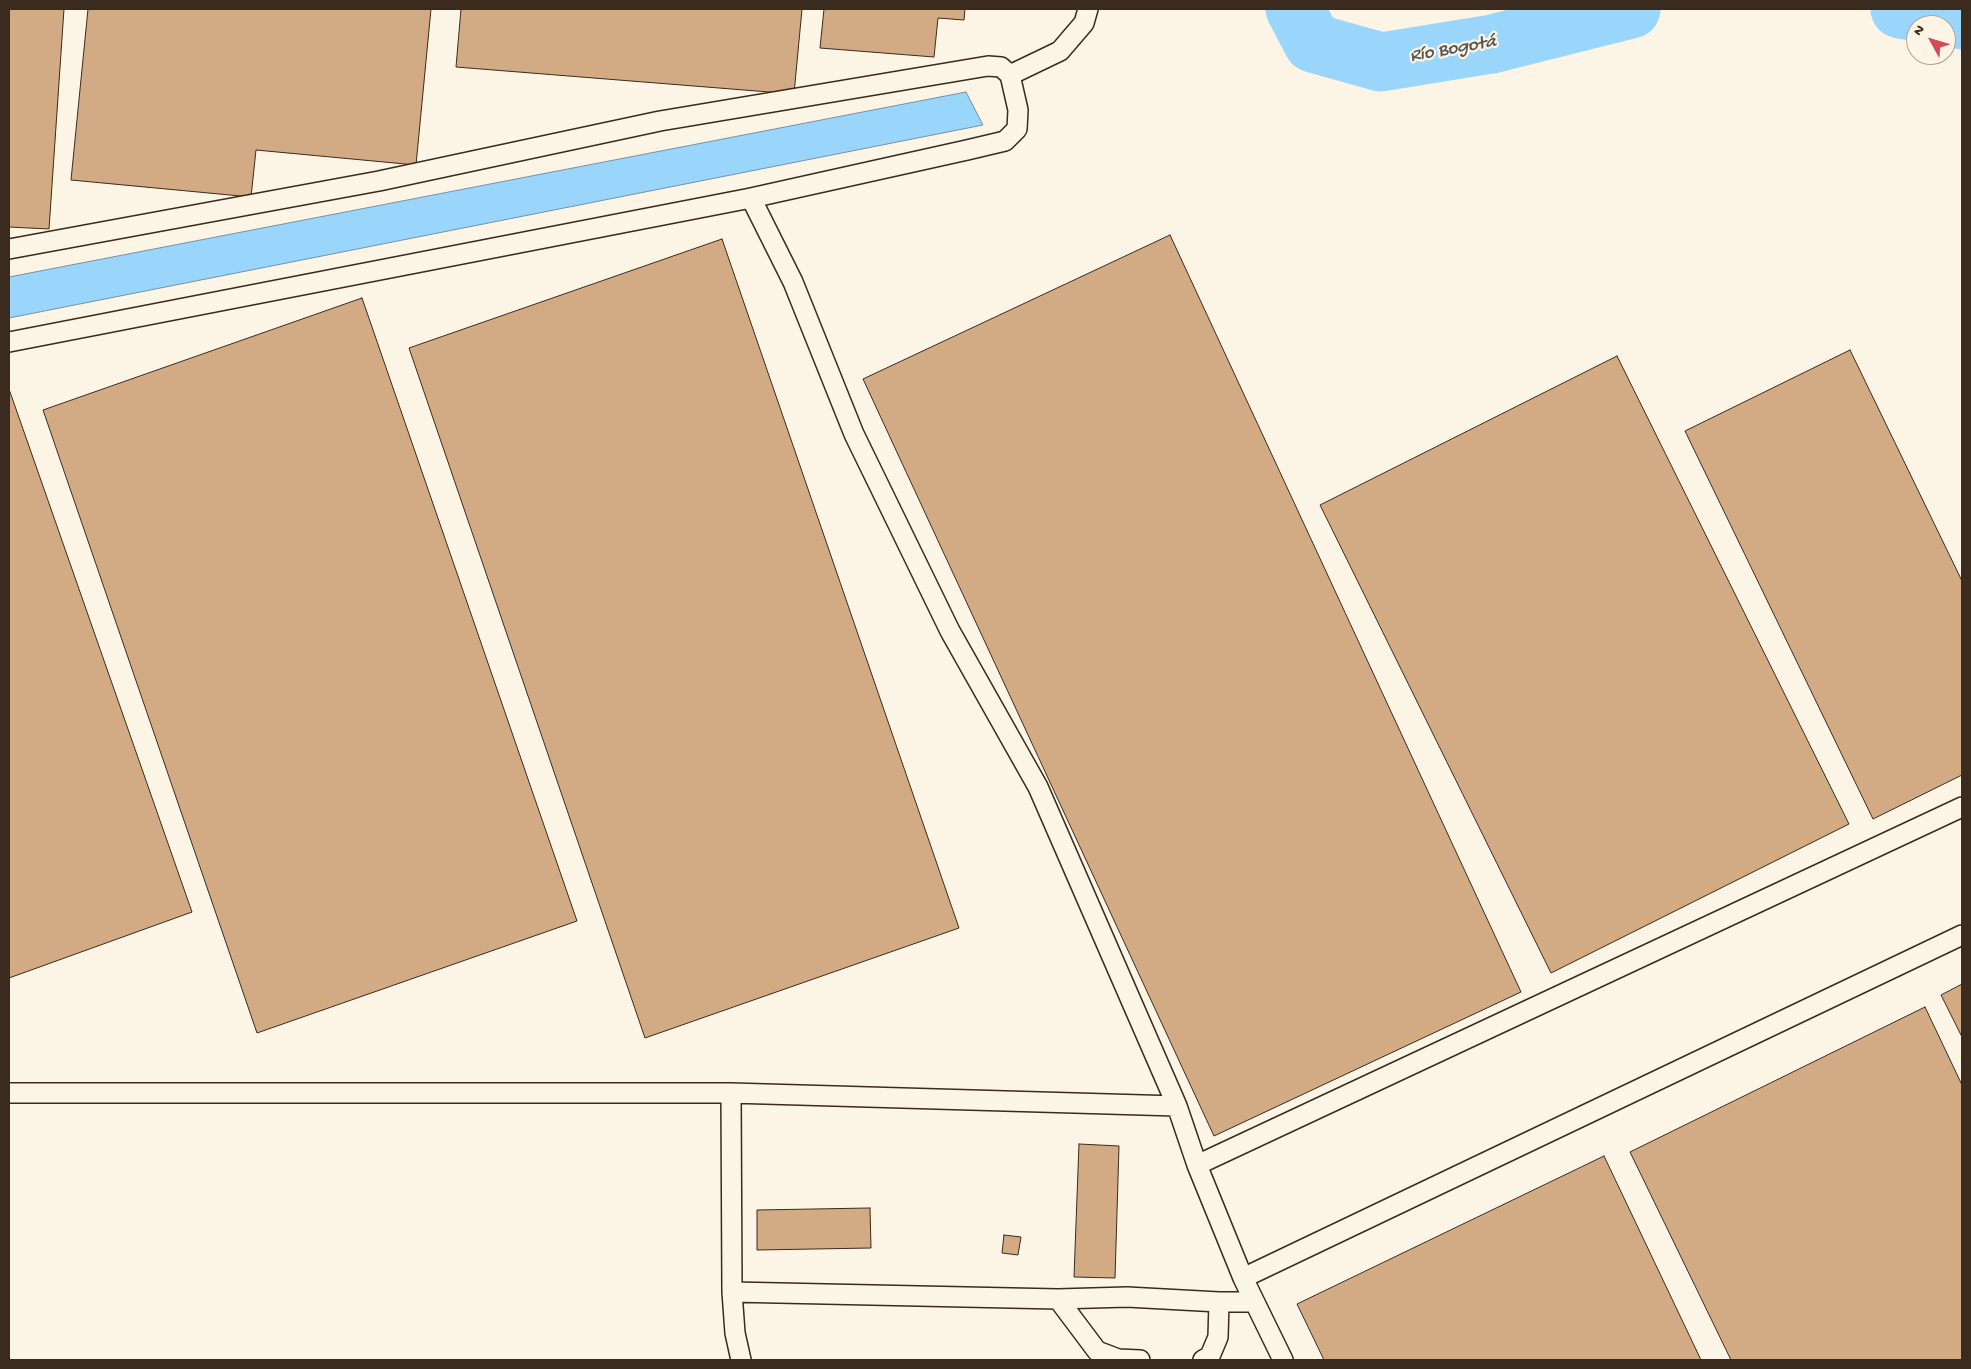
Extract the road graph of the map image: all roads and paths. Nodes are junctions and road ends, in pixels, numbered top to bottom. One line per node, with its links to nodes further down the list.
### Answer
1 (1088, 9): 2 (lane)
2 (1010, 75): 3 (lane); 4 (lane)
3 (752, 198): 5 (lane); 10 (lane)
4 (9, 249)
5 (9, 342)
6 (1962, 807): 11 (lane)
7 (1962, 935): 12 (lane)
8 (9, 1093): 9 (lane)
9 (731, 1093): 10 (lane); 13 (lane)
10 (1178, 1106): 11 (lane)
11 (1197, 1164): 12 (lane)
12 (1243, 1278): 16 (lane)
13 (732, 1292): 14 (lane); 17 (lane)
14 (1058, 1299): 15 (lane); 18 (lane)
15 (1219, 1302): 16 (lane); 19 (lane)
16 (1254, 1302): 20 (lane)
17 (741, 1360)
18 (1140, 1360)
19 (1203, 1360)
20 (1283, 1360)

